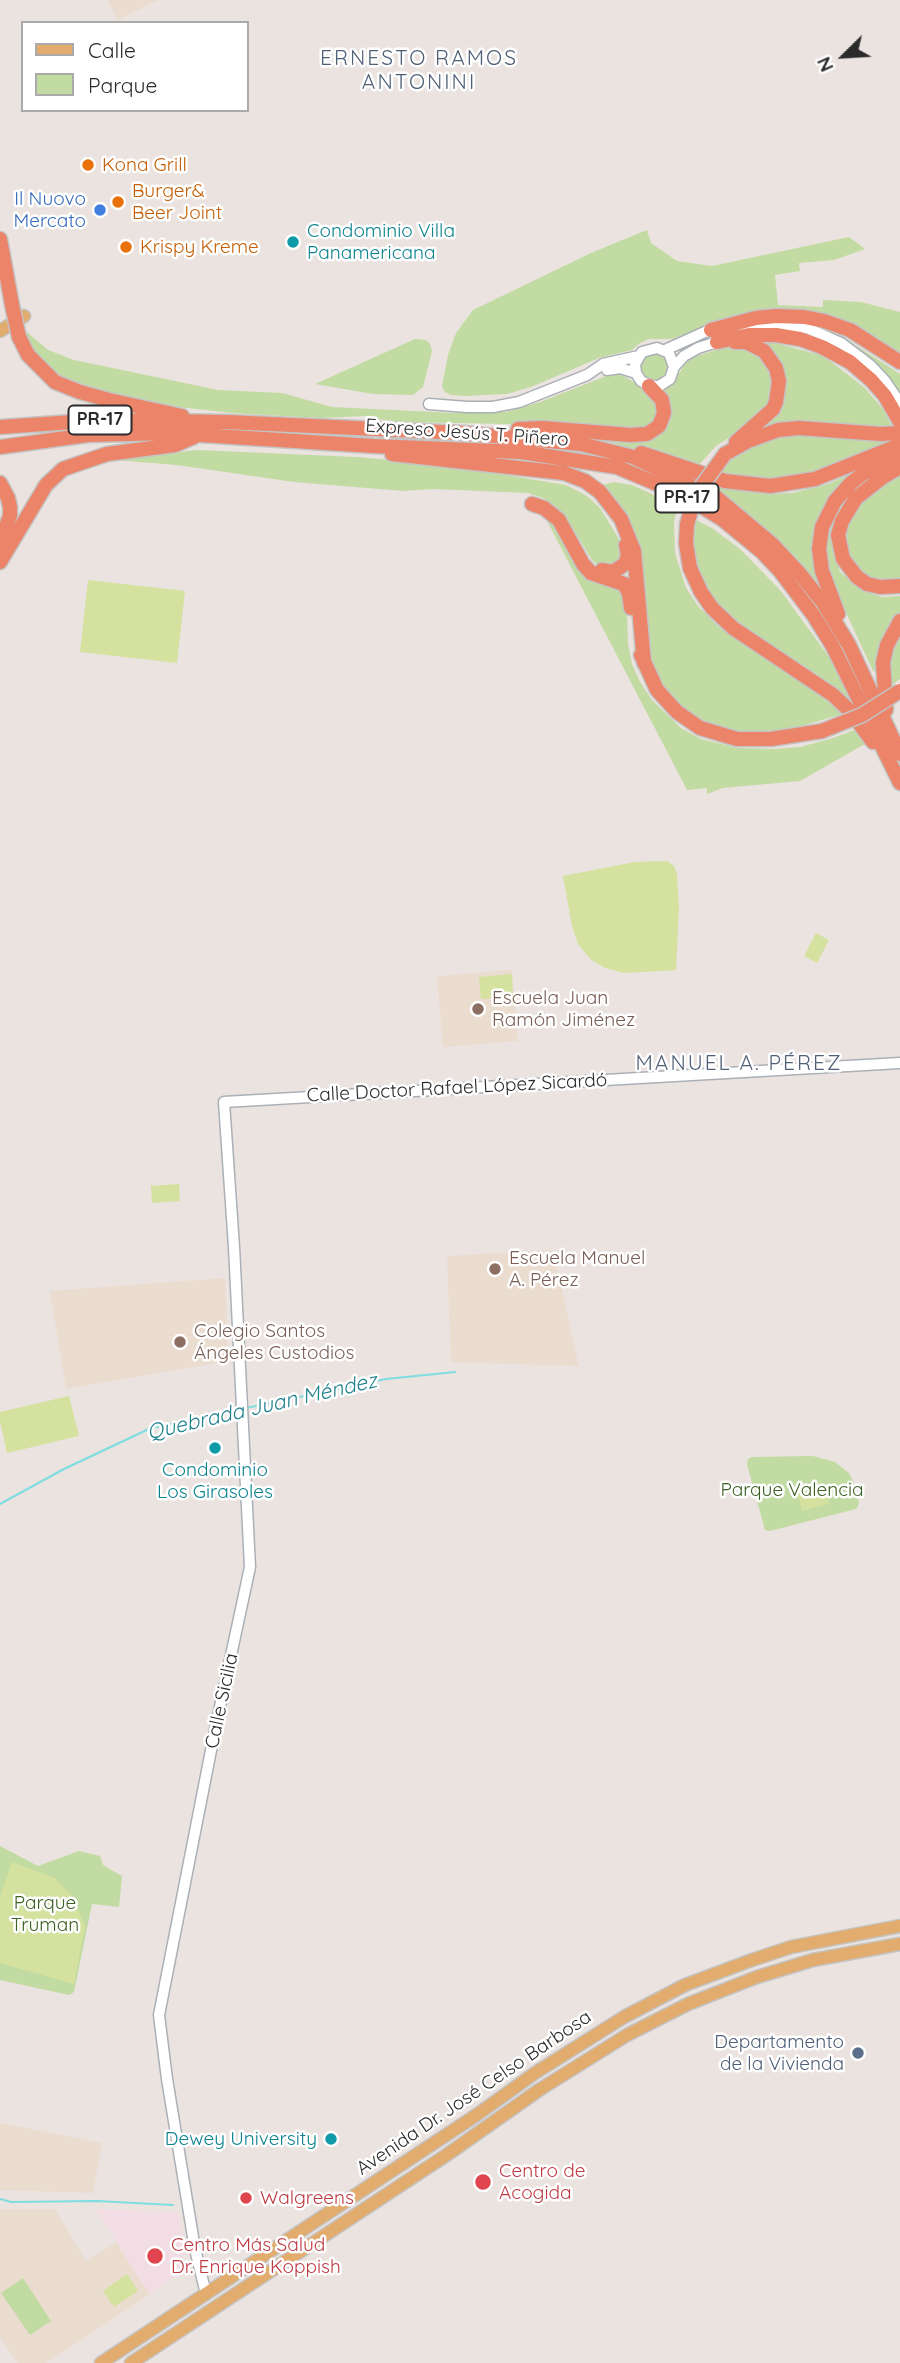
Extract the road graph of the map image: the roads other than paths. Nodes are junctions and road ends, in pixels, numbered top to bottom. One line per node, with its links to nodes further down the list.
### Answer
1 (0, 239): 16 (highway, bridge)
2 (24, 316): 3 (main road)
3 (0, 331)
4 (714, 336): 5 (street); 7 (highway); 8 (street); 12 (street); 14 (highway); 22 (highway)
5 (665, 350): 6 (street); 8 (street)
6 (639, 356): 9 (street); 10 (street)
7 (900, 362)
8 (674, 367): 11 (street)
9 (636, 373): 10 (street); 11 (street)
10 (587, 375): 13 (street)
11 (649, 386): 17 (highway)
12 (900, 403)
13 (429, 404)
14 (900, 422)
15 (0, 427): 16 (highway, Expreso Jesús T. Piñero / PR-17)
16 (199, 428): 17 (highway, Expreso Jesús T. Piñero / PR-17); 19 (highway, Expreso Jesús T. Piñero / PR-17); 21 (highway, Expreso Jesús T. Piñero / PR-17); 27 (highway)
17 (463, 433): 20 (highway, Expreso Jesús T. Piñero / PR-17)
18 (900, 433): 22 (highway)
19 (332, 443): 24 (highway); 35 (highway, Expreso Jesús T. Piñero / PR-17)
20 (581, 444): 23 (highway); 30 (highway, Expreso Jesús T. Piñero / PR-17)
21 (0, 447)
22 (725, 454): 35 (highway, bridge)
23 (897, 458): 28 (highway); 30 (highway)
24 (530, 469): 31 (highway); 31 (highway)
25 (0, 483): 26 (highway)
26 (0, 542)
27 (0, 562)
28 (900, 586)
29 (900, 621): 33 (highway)
30 (849, 645): 33 (highway, Expreso Jesús T. Piñero / PR-17)
31 (644, 663): 32 (highway, bridge)
32 (900, 691)
33 (888, 728): 34 (highway, Expreso Jesús T. Piñero / PR-17)
34 (900, 754)
35 (900, 785)
36 (900, 1063): 37 (street, Calle Doctor Rafael López Sicardó)
37 (224, 1102): 42 (street, Calle Sicilia)
38 (900, 1926): 40 (main road, Avenida Dr. José Celso Barbosa)
39 (900, 1944): 41 (main road, Avenida Dr. José Celso Barbosa)
40 (478, 2114): 41 (main road); 42 (main road, Avenida Dr. José Celso Barbosa)
41 (448, 2154): 44 (main road, Avenida Dr. José Celso Barbosa)
42 (206, 2294): 43 (main road, Avenida Dr. José Celso Barbosa)
43 (101, 2363)
44 (131, 2363)

